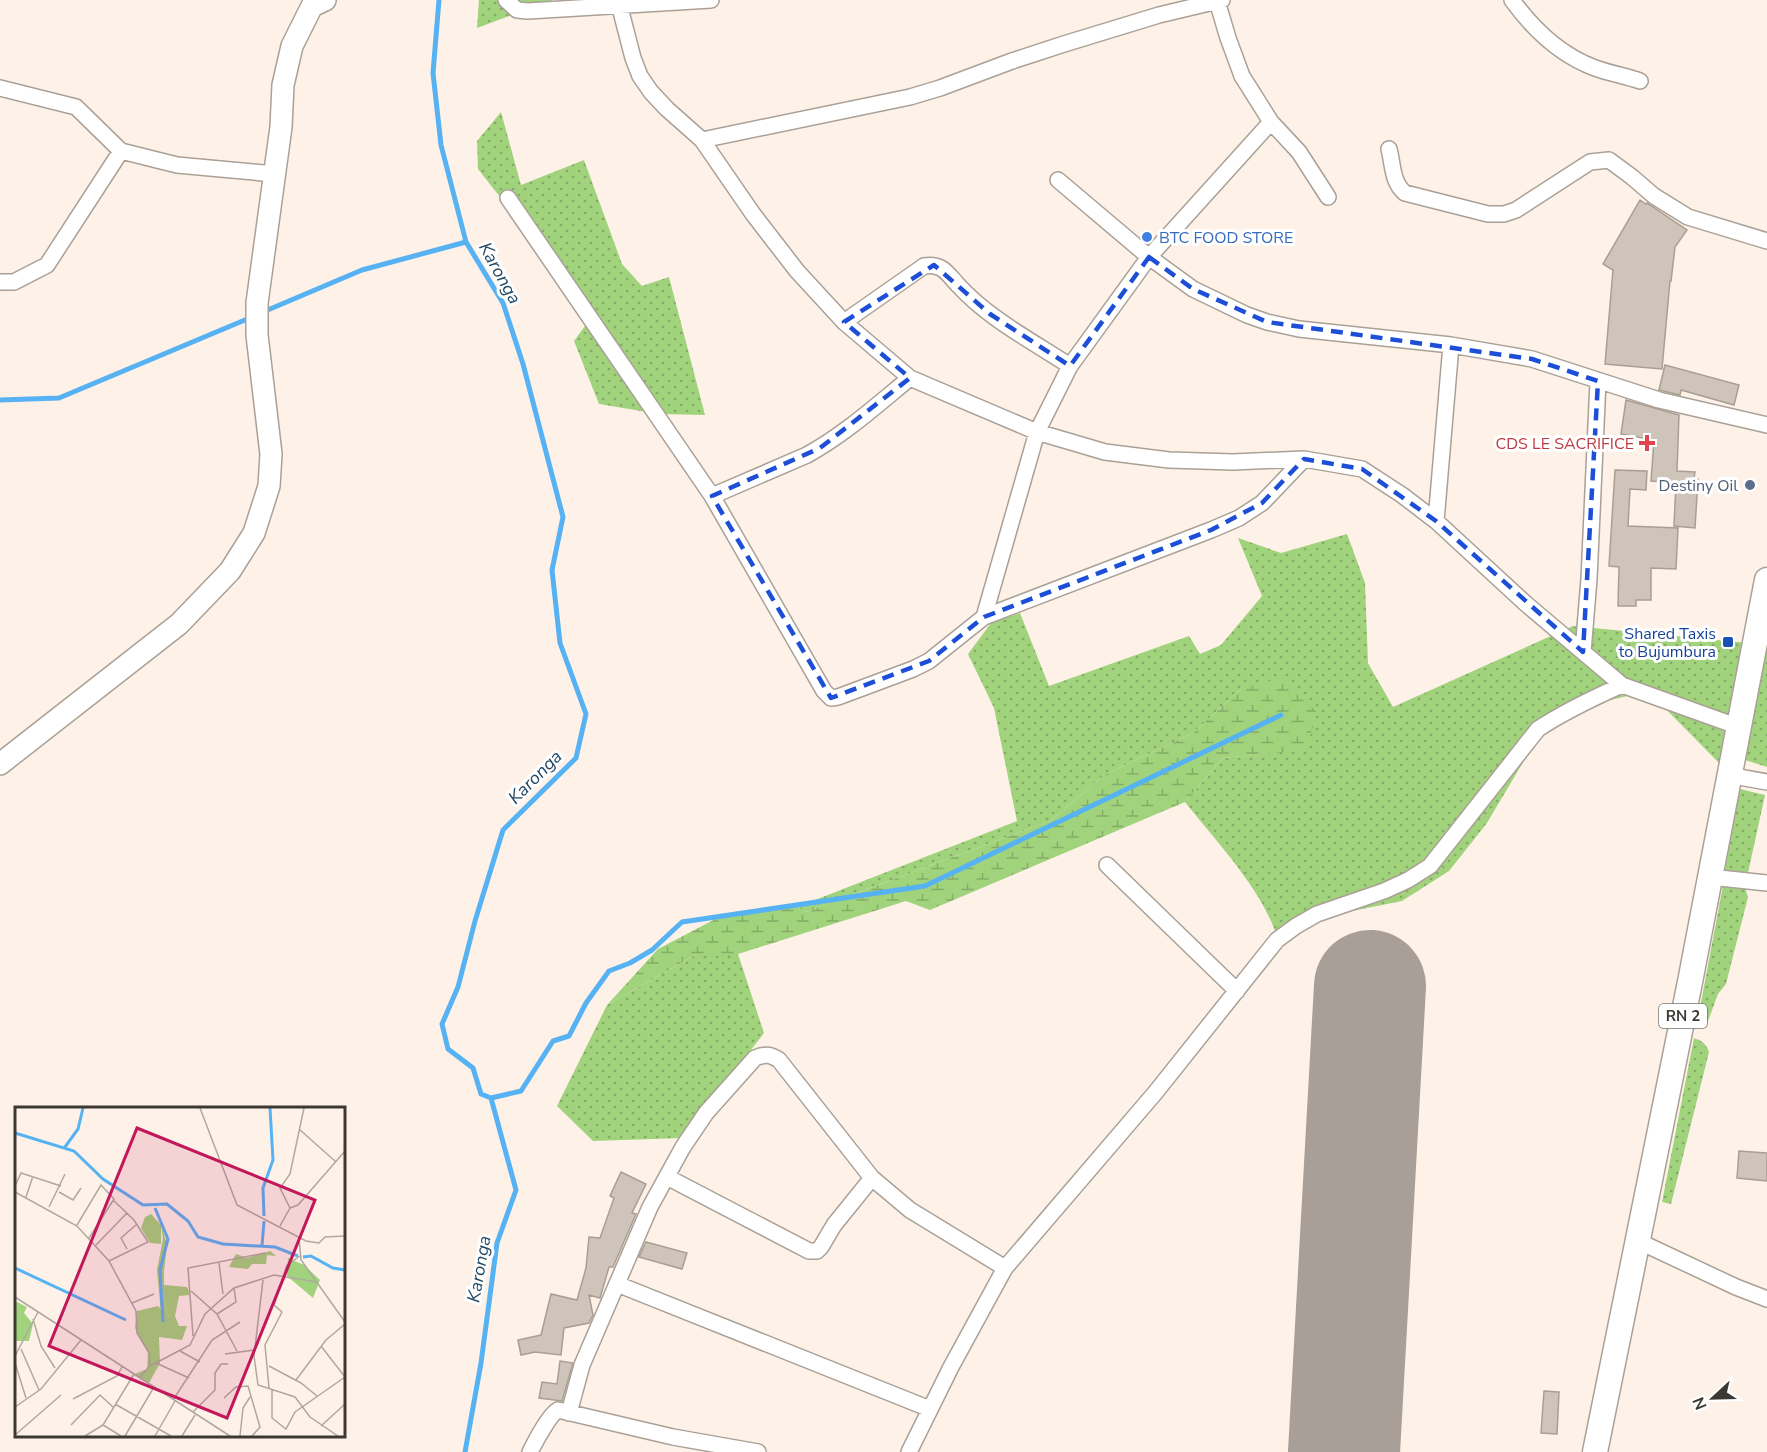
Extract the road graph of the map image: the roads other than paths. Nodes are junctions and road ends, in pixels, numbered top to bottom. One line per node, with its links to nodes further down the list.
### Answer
1 (506, 0): 6 (street)
2 (711, 0): 6 (street)
3 (1512, 0): 8 (street)
4 (1219, 1): 7 (street); 10 (street)
5 (316, 2): 14 (street)
6 (618, 3): 11 (street)
7 (1158, 7): 11 (street)
8 (1640, 81)
9 (0, 88): 13 (street)
10 (1270, 122): 16 (street); 19 (street)
11 (702, 140): 21 (street)
12 (1389, 149): 18 (street)
13 (121, 151): 14 (street); 20 (street)
14 (274, 174): 36 (street)
15 (1058, 180): 19 (street)
16 (1328, 197)
17 (508, 198): 29 (street)
18 (1767, 242)
19 (1149, 257): 22 (street); 23 (street)
20 (0, 282)
21 (844, 322): 23 (street); 24 (street)
22 (1451, 345): 25 (street); 30 (street)
23 (1070, 366): 27 (street)
24 (910, 378): 27 (street); 29 (street)
25 (1598, 381): 26 (street); 33 (street)
26 (1767, 425)
27 (1037, 432): 28 (street); 32 (street)
28 (1304, 459): 30 (street); 32 (street)
29 (712, 496): 32 (street)
30 (1437, 521): 33 (street)
31 (1766, 593): 35 (main road, RN 2)
32 (984, 617)
33 (1583, 652): 34 (street)
34 (1622, 685): 35 (street); 42 (street)
35 (1739, 727): 37 (main road, RN 2)
36 (0, 764)
37 (1728, 775): 38 (street); 40 (main road, RN 2)
38 (1767, 782)
39 (1107, 865): 42 (street)
40 (1710, 877): 41 (street); 45 (main road, RN 2)
41 (1767, 883)
42 (1237, 991): 46 (street)
43 (667, 1178): 44 (street); 44 (street); 47 (street)
44 (872, 1178): 46 (street)
45 (1638, 1241): 48 (street); 54 (main road, RN 2)
46 (1005, 1268): 49 (street)
47 (618, 1284): 49 (street); 50 (street)
48 (1767, 1299)
49 (930, 1409): 53 (street)
50 (569, 1413): 51 (street); 52 (street)
51 (530, 1452)
52 (758, 1452)
53 (909, 1452)
54 (1594, 1452)

